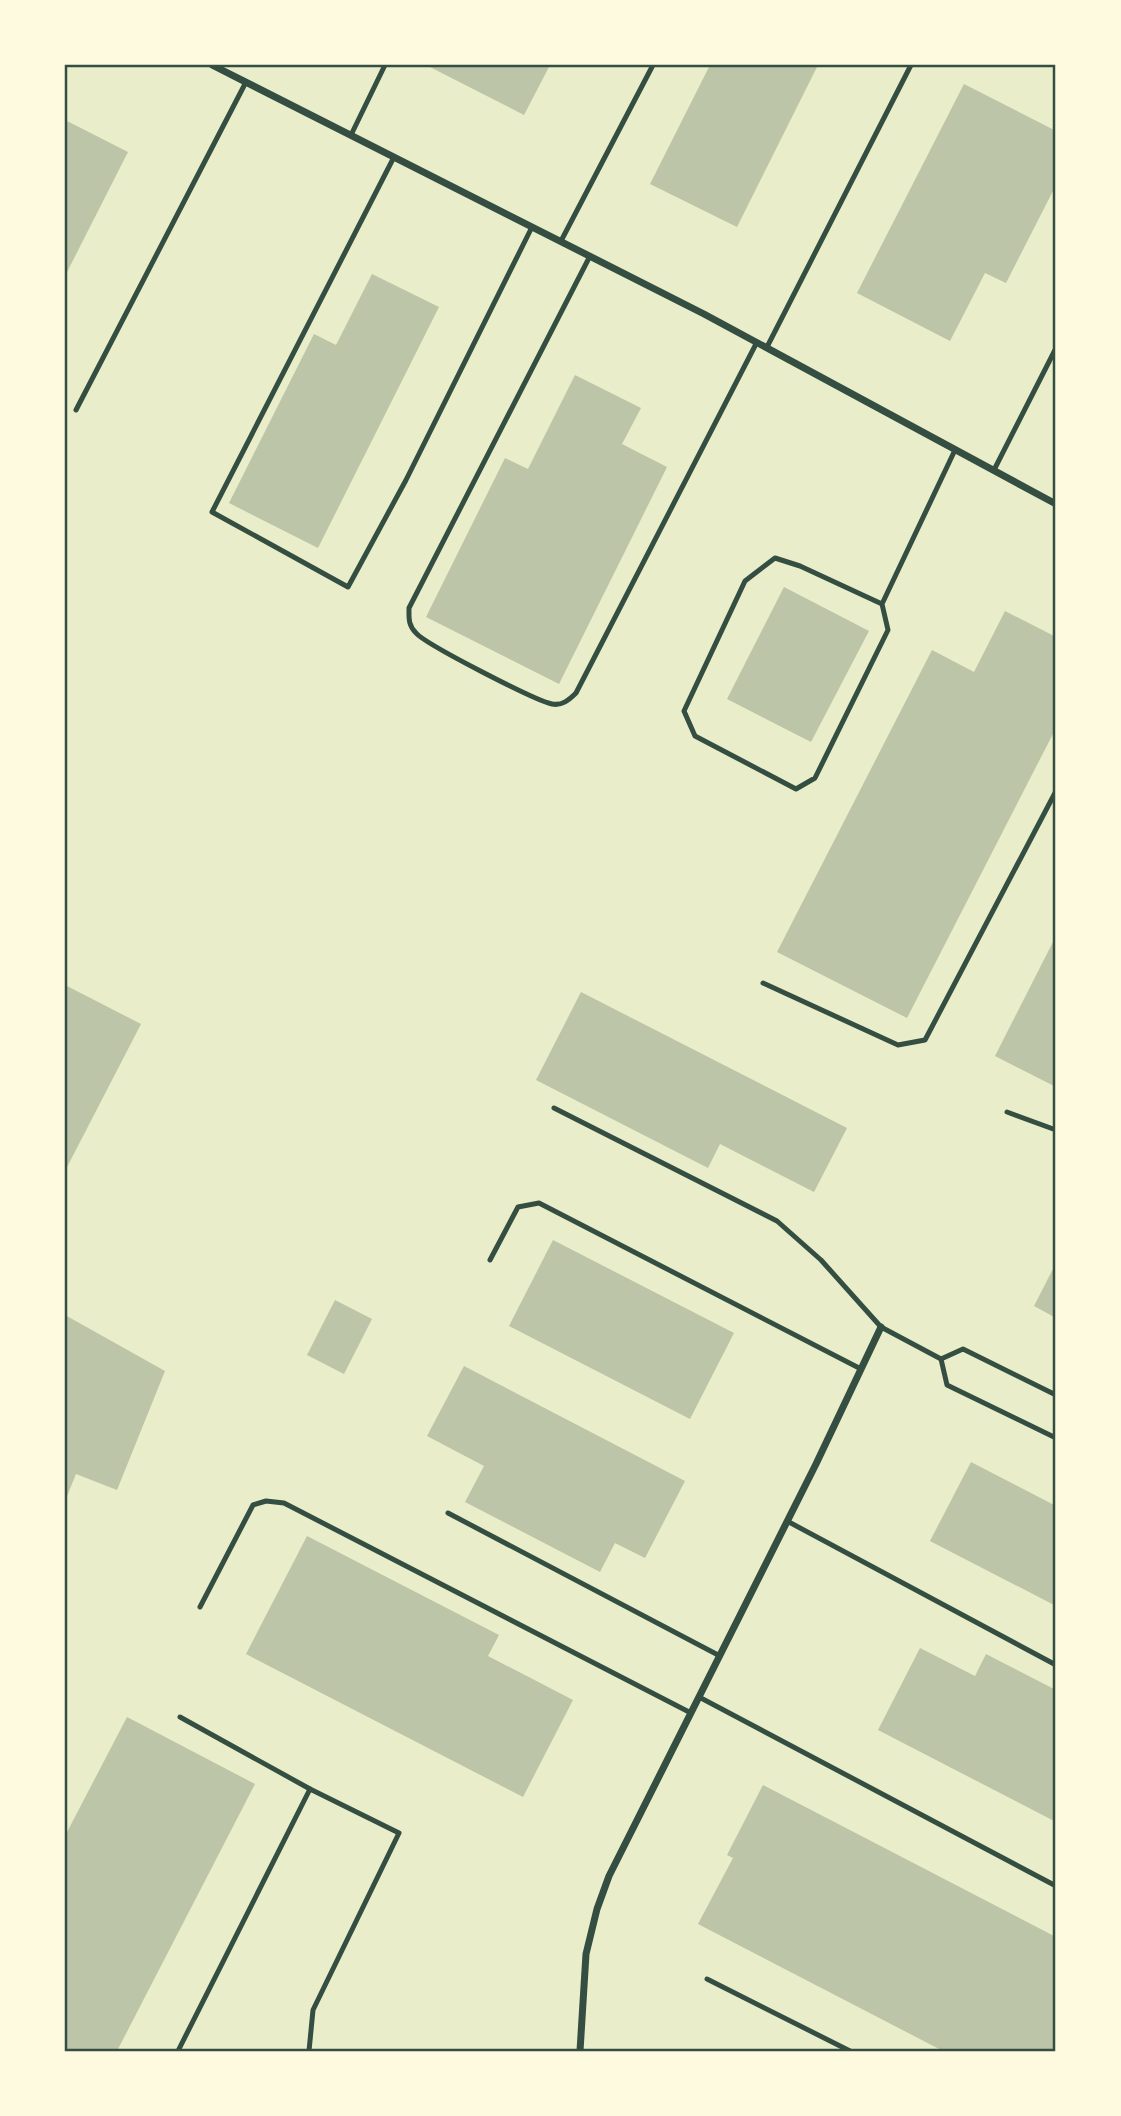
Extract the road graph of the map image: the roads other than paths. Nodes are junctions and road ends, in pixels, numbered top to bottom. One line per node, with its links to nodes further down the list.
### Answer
1 (212, 65): 5 (street)
2 (385, 65): 6 (lane)
3 (653, 65): 9 (lane)
4 (911, 65): 12 (lane)
5 (246, 82): 6 (street); 14 (lane)
6 (351, 135): 7 (street)
7 (394, 157): 8 (street); 8 (lane)
8 (533, 227): 9 (street)
9 (561, 241): 10 (street)
10 (590, 256): 11 (street); 11 (lane)
11 (757, 342): 12 (street)
12 (767, 347): 15 (street)
13 (1056, 348): 16 (lane)
14 (76, 411)
15 (955, 450): 16 (street); 18 (lane)
16 (994, 470): 17 (street)
17 (1056, 504)
18 (882, 604): 18 (lane)
19 (1056, 791): 20 (lane)
20 (762, 983)
21 (554, 1108): 25 (lane)
22 (1007, 1112): 23 (lane)
23 (1056, 1130)
24 (490, 1260): 27 (lane)
25 (881, 1327): 26 (lane); 27 (street)
26 (941, 1359): 28 (lane); 29 (lane)
27 (862, 1369): 31 (street)
28 (1056, 1395)
29 (1056, 1438)
30 (448, 1513): 33 (lane)
31 (788, 1521): 33 (street); 34 (lane)
32 (200, 1607): 36 (lane)
33 (720, 1657): 35 (street)
34 (1056, 1665)
35 (699, 1697): 36 (street); 39 (lane)
36 (691, 1713): 43 (street)
37 (180, 1717): 38 (lane)
38 (310, 1789): 41 (lane); 42 (lane)
39 (1056, 1886)
40 (707, 1979): 44 (lane)
41 (178, 2051)
42 (309, 2051)
43 (580, 2051)
44 (850, 2051)

